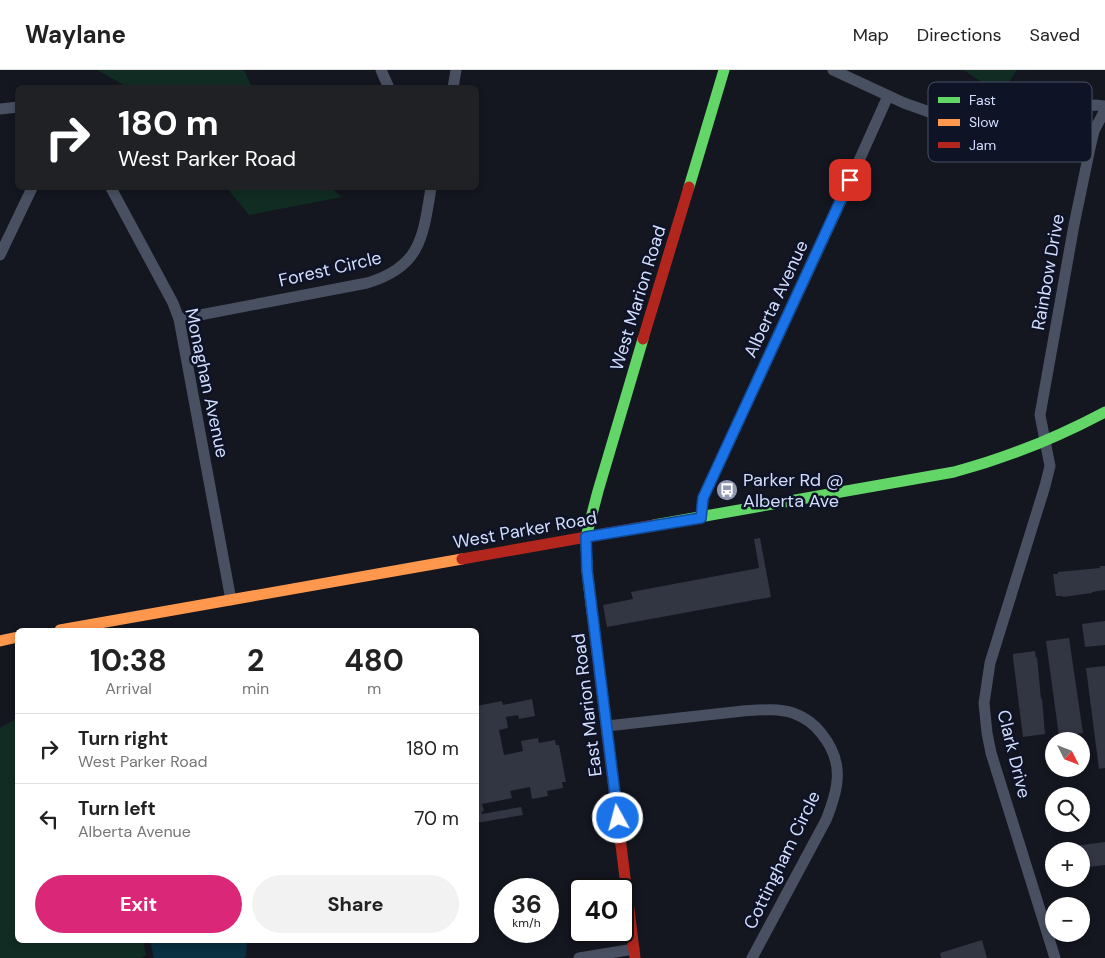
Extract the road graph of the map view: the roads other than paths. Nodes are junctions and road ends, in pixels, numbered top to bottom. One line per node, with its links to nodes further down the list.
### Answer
1 (381, 70): 5 (street)
2 (456, 70): 6 (street)
3 (724, 70): 24 (street, West Marion Road)
4 (833, 70): 7 (street)
5 (388, 85)
6 (453, 85)
7 (888, 96): 13 (street); 23 (street, Alberta Avenue)
8 (1092, 105): 9 (street)
9 (1105, 106)
10 (15, 107): 11 (street)
11 (0, 109)
12 (1105, 110): 14 (street, Rainbow Drive)
13 (928, 111)
14 (1092, 140)
15 (1087, 162): 22 (street, Rainbow Drive)
16 (31, 190): 19 (street)
17 (111, 190): 20 (street, Monaghan Avenue)
18 (432, 190): 20 (street, Forest Circle)
19 (0, 256)
20 (179, 319): 25 (street, Monaghan Avenue)
21 (1105, 412): 22 (street, West Parker Road)
22 (1045, 442): 23 (street, West Parker Road); 33 (street, Clark Drive)
23 (701, 518): 24 (street, West Parker Road)
24 (586, 537): 25 (street, West Parker Road); 29 (street, East Marion Road)
25 (231, 600): 26 (street, West Parker Road)
26 (71, 628)
27 (15, 638): 28 (street)
28 (0, 640)
29 (607, 726): 30 (street, East Marion Road); 32 (street, Cottingham Circle)
30 (635, 954): 31 (street)
31 (579, 958)
32 (752, 958)
33 (1055, 958)

